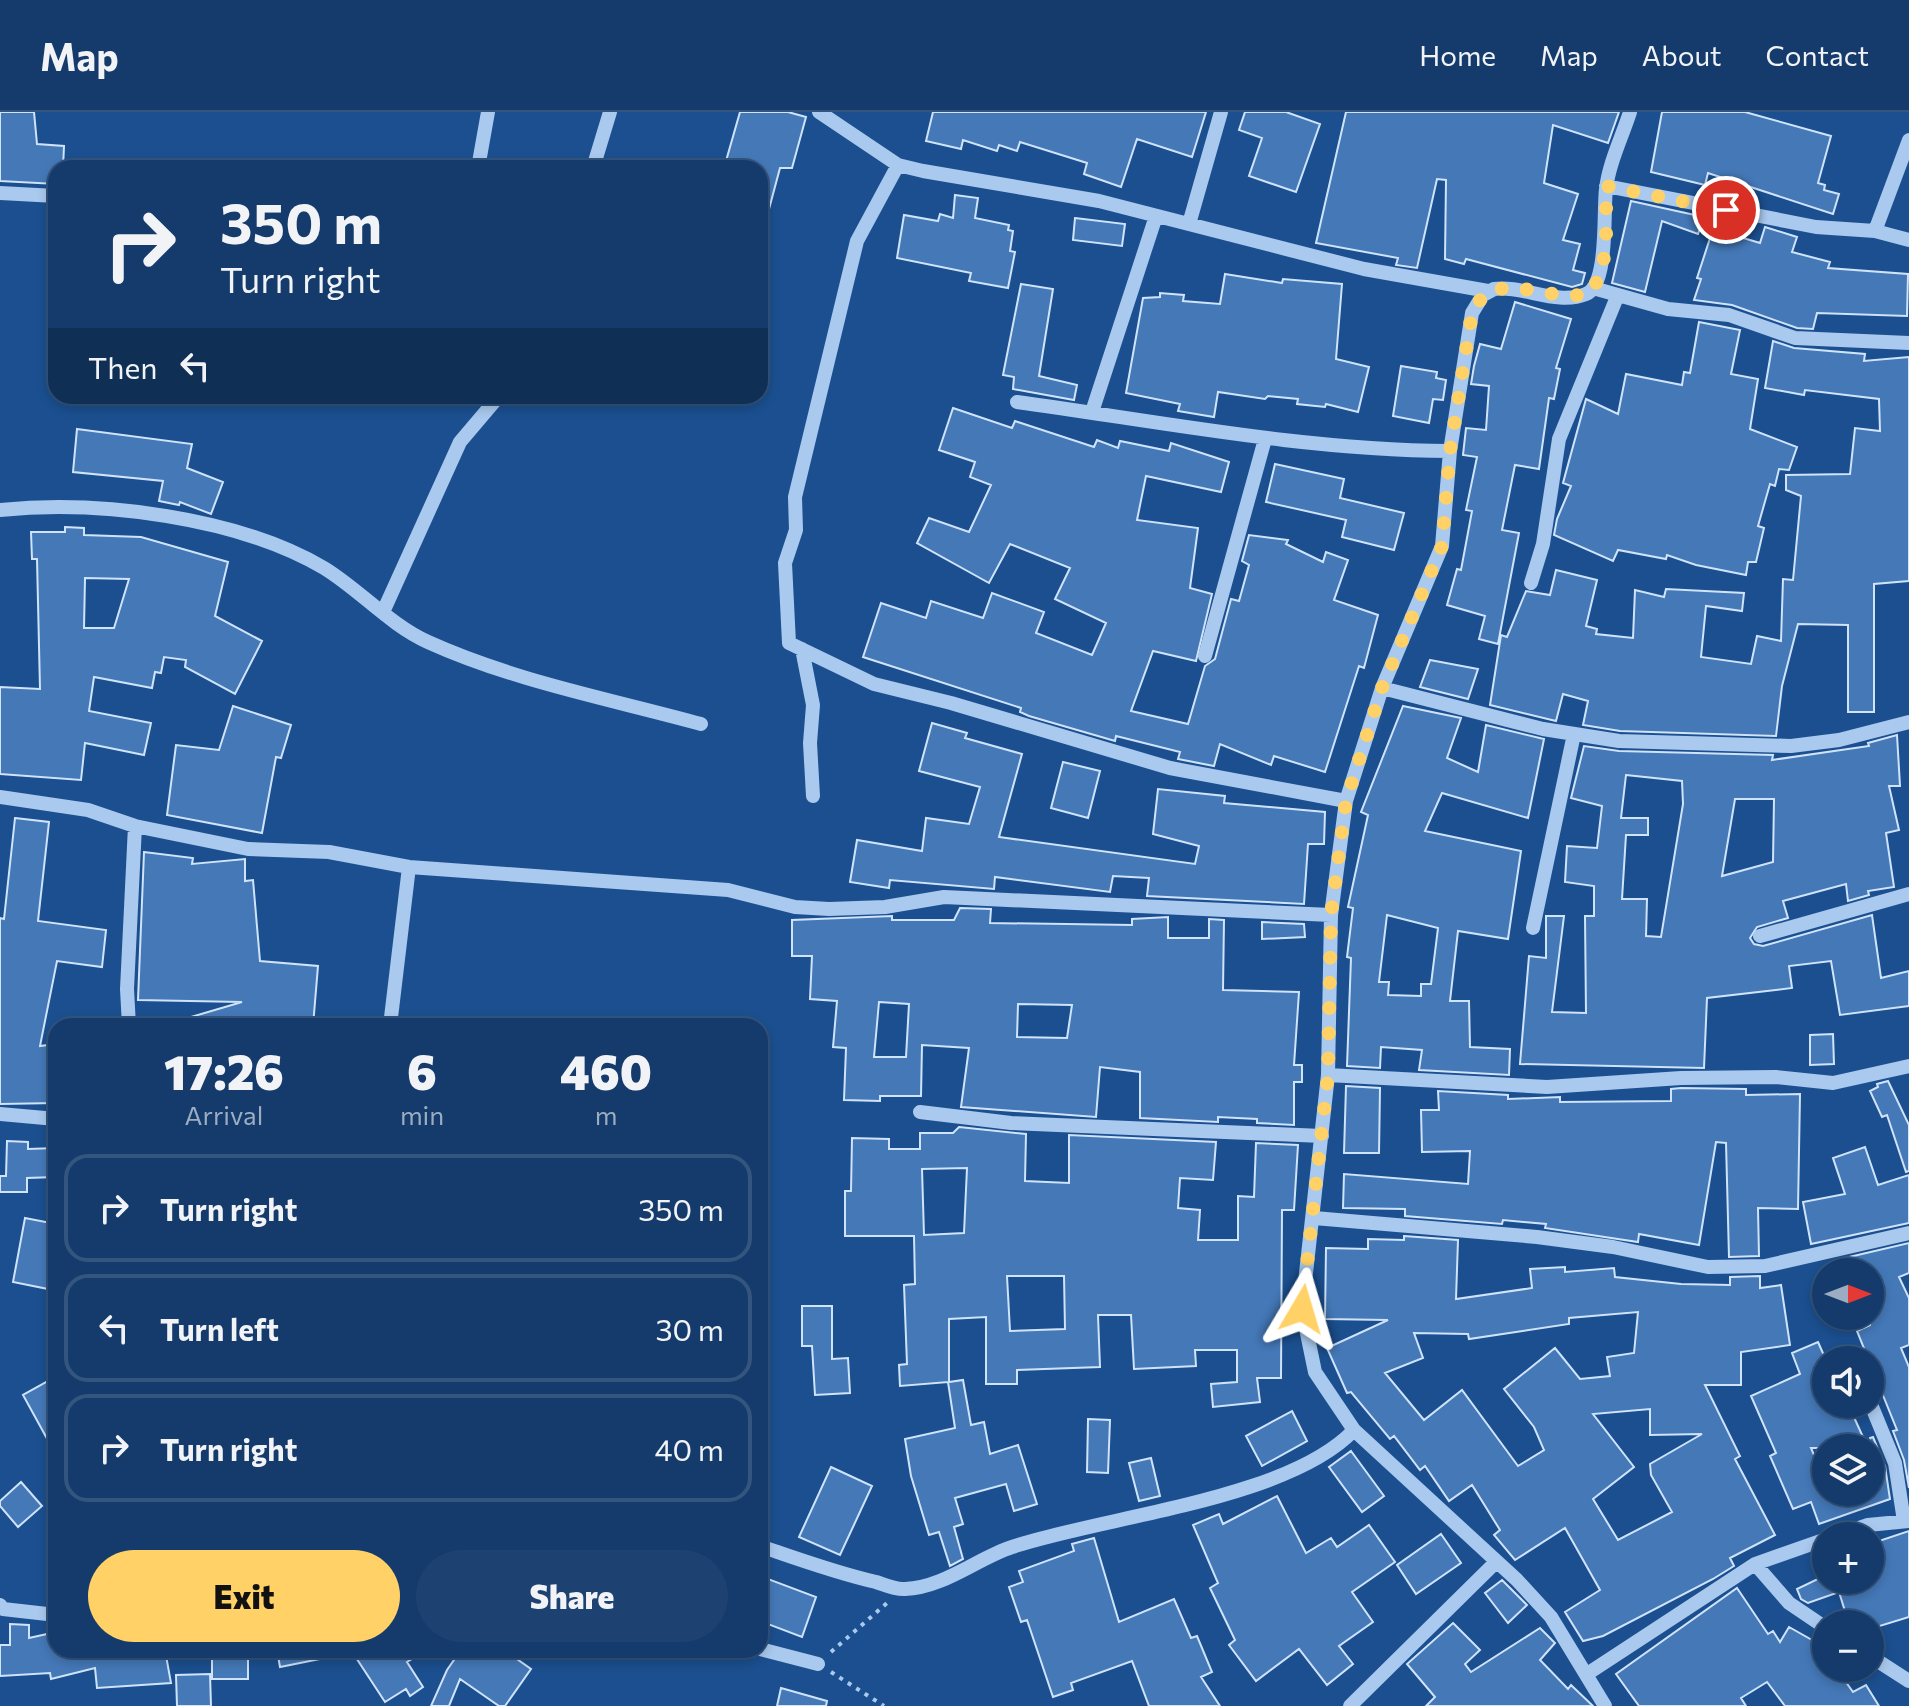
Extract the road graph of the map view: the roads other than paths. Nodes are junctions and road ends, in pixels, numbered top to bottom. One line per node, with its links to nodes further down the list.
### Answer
1 (488, 112): 7 (street)
2 (610, 112): 8 (street)
3 (819, 112): 9 (street)
4 (1221, 112): 14 (street)
5 (1630, 112): 10 (street)
6 (1909, 140): 15 (street)
7 (479, 160)
8 (595, 160)
9 (898, 165): 13 (street); 29 (street)
10 (1606, 186): 15 (street); 17 (street)
11 (0, 193): 12 (street)
12 (48, 196)
13 (1156, 216): 14 (street); 23 (street)
14 (1189, 224): 18 (street)
15 (1875, 231): 16 (street)
16 (1909, 240)
17 (1593, 288): 18 (street); 19 (street)
18 (1488, 291): 25 (street)
19 (1617, 297): 20 (street); 27 (street)
20 (1909, 343)
21 (1017, 402): 23 (street)
22 (492, 404): 28 (street)
23 (1092, 412): 24 (street)
24 (1265, 439): 25 (street); 30 (street)
25 (1450, 451): 31 (street)
26 (0, 510): 28 (street)
27 (1531, 583)
28 (383, 612): 33 (street)
29 (802, 649): 35 (street); 37 (street)
30 (1205, 656)
31 (1382, 688): 34 (street); 37 (street)
32 (1909, 722): 34 (street)
33 (701, 724)
34 (1574, 734): 42 (street)
35 (813, 796)
36 (0, 797): 38 (street)
37 (1346, 801): 41 (street)
38 (135, 826): 39 (street); 44 (street)
39 (409, 867): 41 (street); 45 (street)
40 (1909, 894): 43 (street)
41 (1331, 915): 47 (street)
42 (1533, 928)
43 (1760, 936)
44 (129, 1018)
45 (391, 1018)
46 (1909, 1066): 47 (street)
47 (1328, 1075): 51 (street)
48 (920, 1112): 51 (street)
49 (0, 1114): 50 (street)
50 (48, 1118)
51 (1322, 1136): 52 (street)
52 (1314, 1218): 53 (street); 55 (street)
53 (1909, 1233)
54 (1877, 1418): 56 (street)
55 (1354, 1430): 59 (street); 60 (street)
56 (1906, 1521): 57 (street)
57 (1884, 1523)
58 (1812, 1544): 61 (street)
59 (768, 1549)
60 (1496, 1562): 68 (street); 70 (street)
61 (1755, 1564): 64 (street); 68 (street)
62 (0, 1605): 63 (street)
63 (48, 1614)
64 (1812, 1619)
65 (768, 1651): 66 (street)
66 (818, 1664)
67 (1884, 1665): 69 (street)
68 (1587, 1674): 71 (street)
69 (1909, 1681)
70 (1350, 1706)
71 (1605, 1706)

